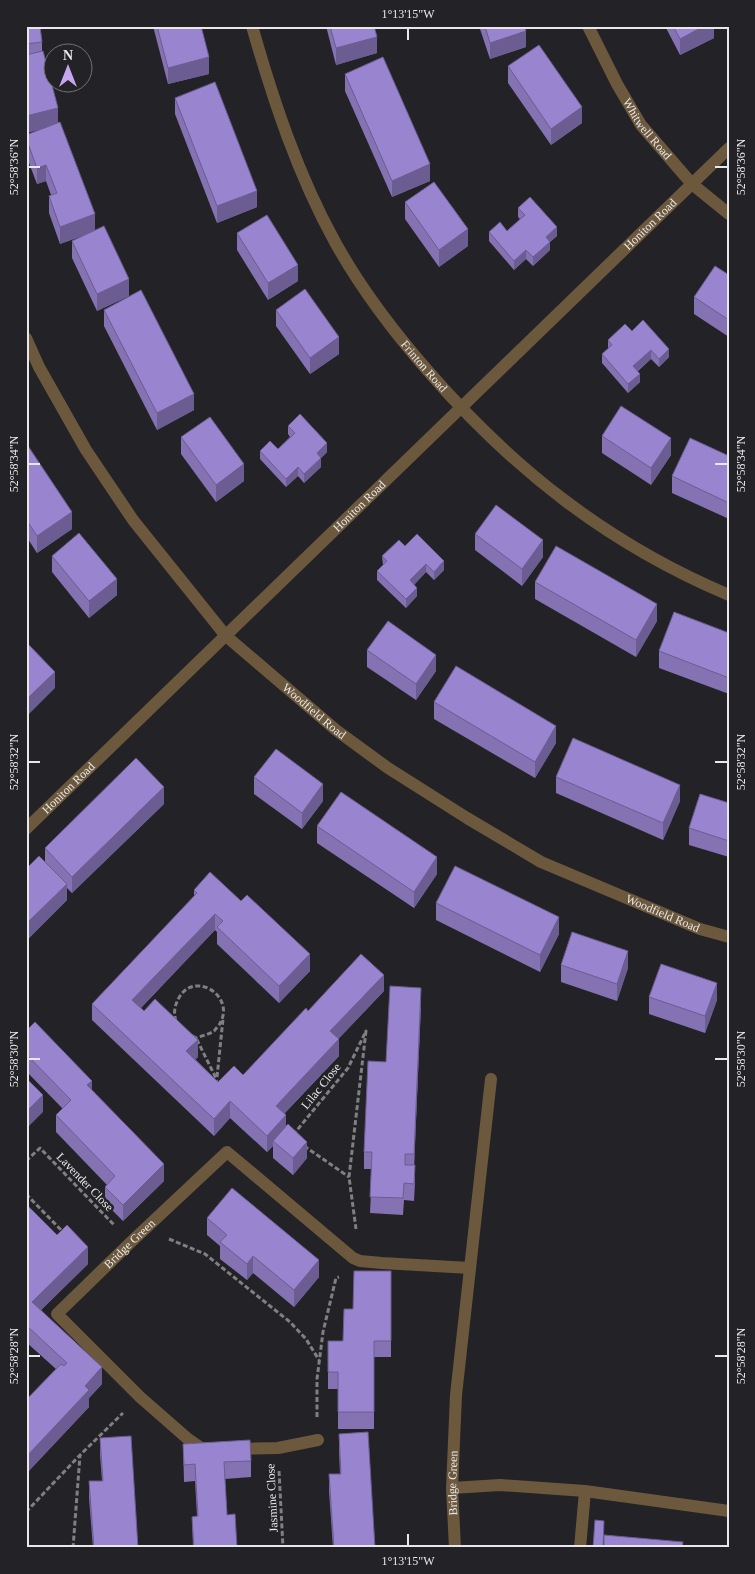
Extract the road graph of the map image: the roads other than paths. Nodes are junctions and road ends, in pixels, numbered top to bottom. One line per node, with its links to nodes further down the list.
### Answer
1 (252, 26): 7 (street, Frinton Road)
2 (588, 26): 4 (street, Whitwell Road)
3 (729, 148): 4 (street, Honiton Road)
4 (692, 184): 5 (street, Whitwell Road); 7 (street, Honiton Road)
5 (729, 214)
6 (26, 338): 9 (street, Woodfield Road)
7 (460, 409): 8 (street, Frinton Road); 9 (street, Honiton Road)
8 (729, 595)
9 (226, 636): 10 (street, Honiton Road); 11 (street, Woodfield Road)
10 (26, 829)
11 (729, 937)
12 (491, 1079): 13 (street, Bridge Green)
13 (470, 1268): 14 (street, Bridge Green); 15 (street, Bridge Green)
14 (318, 1440)
15 (452, 1488): 16 (street); 18 (street, Bridge Green)
16 (585, 1491): 17 (street); 19 (street)
17 (729, 1511)
18 (455, 1548)
19 (580, 1548)

